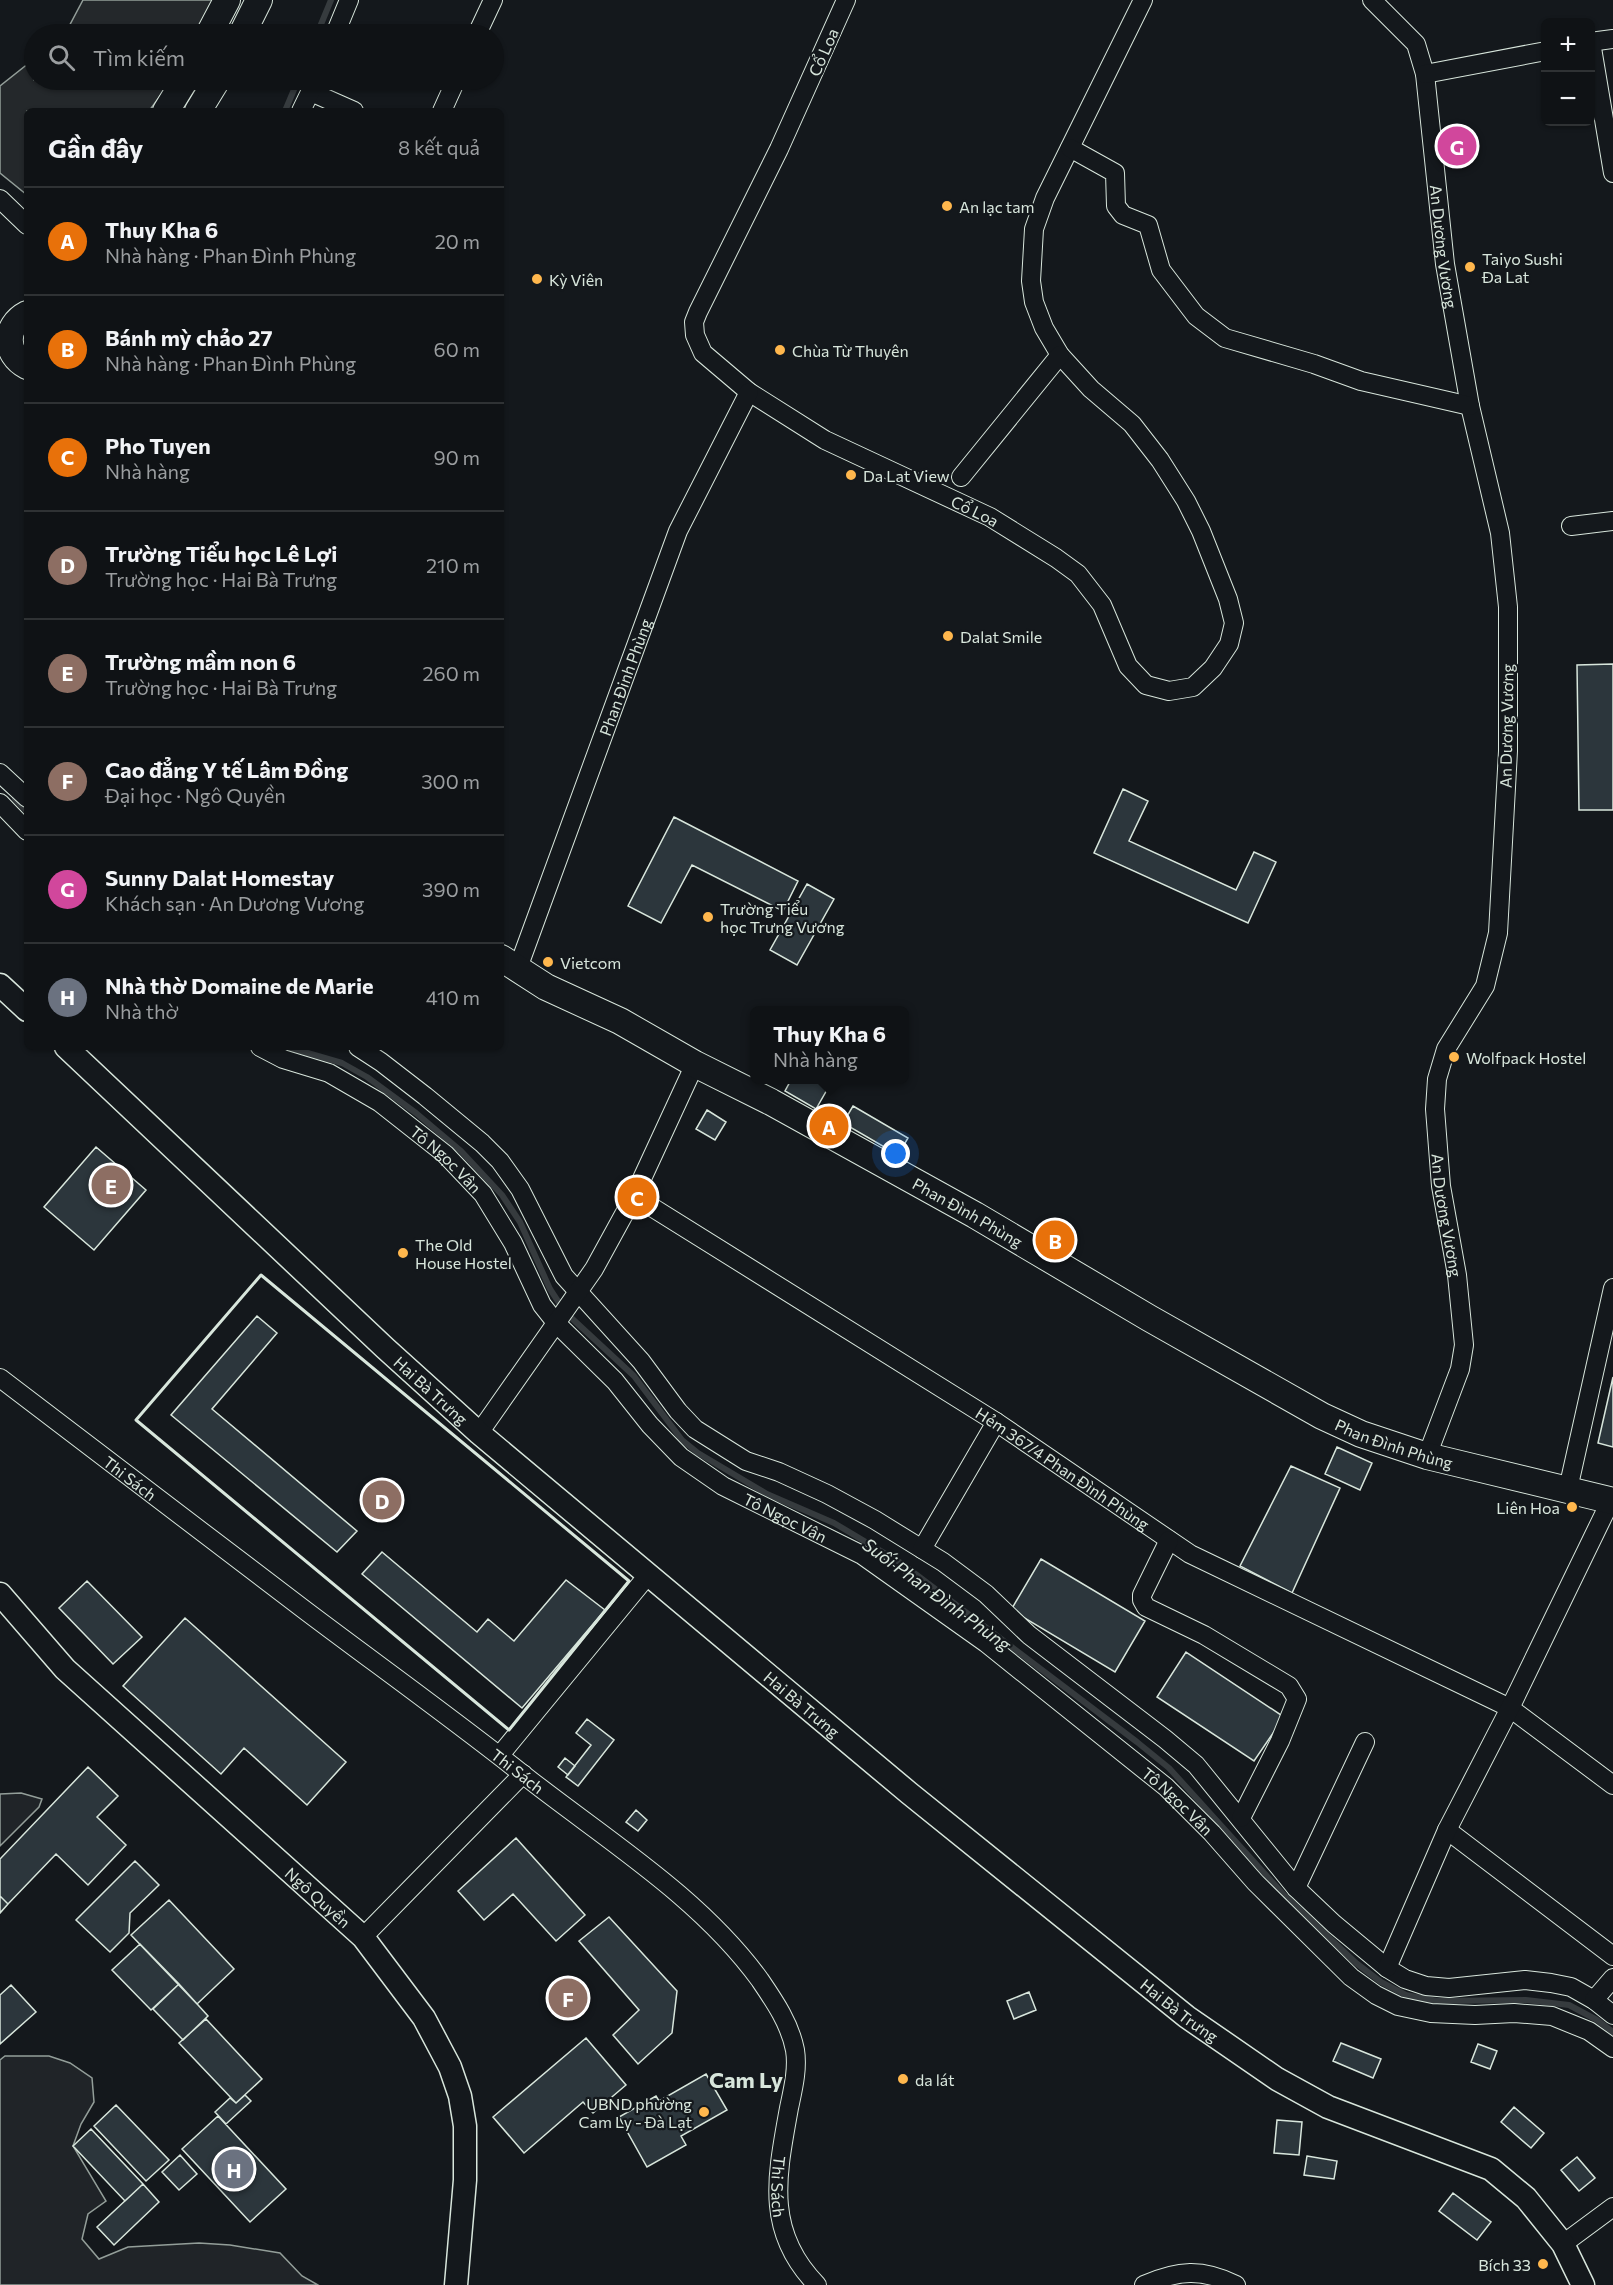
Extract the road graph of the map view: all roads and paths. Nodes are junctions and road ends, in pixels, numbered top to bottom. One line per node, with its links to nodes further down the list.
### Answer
1 (227, 0): 8 (main road)
2 (259, 0): 9 (main road)
3 (349, 0): 10 (street)
4 (493, 0): 11 (street)
5 (846, 0): 34 (street, Cổ Loa)
6 (1143, 0): 27 (street, Cổ Loa)
7 (1372, 0): 16 (street, An Dương Vương)
8 (214, 24)
9 (247, 24)
10 (339, 24)
11 (482, 24)
12 (1613, 39): 13 (street)
13 (1595, 41)
14 (1541, 52): 16 (street)
15 (1595, 66): 28 (street)
16 (1425, 74): 35 (street, An Dương Vương)
17 (179, 90): 22 (main road)
18 (211, 90): 23 (main road)
19 (311, 90): 24 (street)
20 (320, 90): 25 (street)
21 (451, 90): 26 (street)
22 (168, 108)
23 (200, 108)
24 (302, 108)
25 (349, 108)
26 (443, 108)
27 (1070, 148): 32 (street, Cổ Loa); 35 (street)
28 (1613, 173)
29 (0, 199): 30 (street)
30 (24, 222)
31 (24, 317): 33 (main road)
32 (1060, 355): 34 (street, Cổ Loa); 36 (street, Cổ Loa)
33 (13, 361)
34 (749, 392): 43 (street, Phan Đinh Phùng)
35 (1470, 406): 57 (street, An Dương Vương)
36 (961, 477)
37 (1613, 521): 38 (street)
38 (1571, 526)
39 (0, 773): 40 (street)
40 (24, 795)
41 (0, 803): 42 (street)
42 (24, 828)
43 (509, 963): 49 (main road, Phan Đình Phùng)
44 (0, 985): 45 (street)
45 (24, 1007)
46 (69, 1050): 56 (street, Hai Bà Trưng)
47 (266, 1050): 53 (street, Tô Ngọc Vân)
48 (363, 1050): 52 (street, Tô Ngọc Vân)
49 (695, 1064): 50 (street); 57 (main road, Phan Đình Phùng)
50 (634, 1196): 52 (street); 55 (street, Hẻm 367/4 Phan Đình Phùng)
51 (1613, 1288): 58 (street)
52 (577, 1295): 53 (street); 61 (street, Tô Ngọc Vân)
53 (557, 1324): 56 (street); 78 (street, Tô Ngọc Vân)
54 (0, 1378): 66 (street, Thi Sách)
55 (996, 1422): 60 (street, Hẻm 367/4 Phan Đình Phùng); 61 (street)
56 (479, 1433): 62 (street, Hai Bà Trưng)
57 (1427, 1456): 58 (main road, Phan Đình Phùng)
58 (1568, 1489): 59 (main road, Phan Đình Phùng)
59 (1612, 1500): 64 (street)
60 (1169, 1540): 64 (street, Hẻm 367/4 Phan Đình Phùng); 69 (street)
61 (922, 1548): 69 (street, Tô Ngọc Vân)
62 (648, 1575): 66 (street); 80 (street, Hai Bà Trưng)
63 (0, 1594): 72 (street, Ngô Quyền)
64 (1510, 1708): 68 (street); 70 (street)
65 (1365, 1743): 71 (street)
66 (500, 1755): 67 (street, Thi Sách)
67 (523, 1774): 72 (street); 82 (street, Thi Sách)
68 (1613, 1785)
69 (1241, 1818): 71 (street, Tô Ngọc Vân)
70 (1447, 1830): 73 (street); 74 (street)
71 (1296, 1888): 74 (street, Tô Ngọc Vân)
72 (363, 1937): 81 (street, Ngô Quyền)
73 (1613, 1956)
74 (1387, 1968): 76 (street, Tô Ngọc Vân)
75 (1613, 1978): 76 (street)
76 (1594, 2000): 77 (street, Tô Ngọc Vân)
77 (1613, 2015)
78 (1613, 2048)
79 (1613, 2207): 80 (street)
80 (1563, 2244): 85 (street, Hai Bà Trưng)
81 (456, 2285)
82 (817, 2285)
83 (1144, 2285): 84 (street)
84 (1236, 2285)
85 (1583, 2285)

